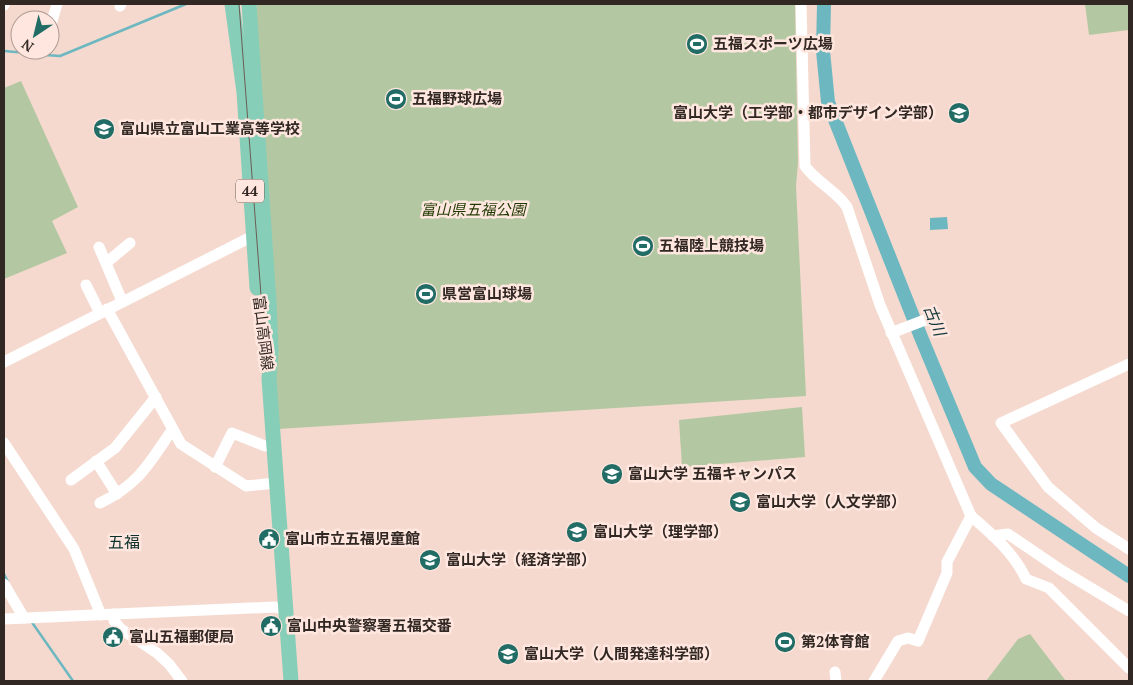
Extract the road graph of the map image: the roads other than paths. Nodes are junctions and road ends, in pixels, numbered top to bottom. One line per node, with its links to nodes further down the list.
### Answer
1 (232, 4): 4 (main road, 富山高岡線 / 44)
2 (249, 4): 15 (main road, 富山高岡線 / 44)
3 (801, 4): 12 (street)
4 (253, 236): 9 (street); 15 (main road, 富山高岡線 / 44)
5 (130, 243): 7 (street)
6 (99, 247): 7 (street)
7 (106, 263): 9 (street)
8 (86, 285): 10 (street)
9 (122, 301): 10 (street)
10 (104, 311): 13 (street); 16 (street)
11 (925, 319): 12 (street)
12 (894, 332): 26 (street)
13 (4, 362)
14 (1129, 364): 28 (street)
15 (269, 379): 18 (main road, 44)
16 (156, 397): 17 (street); 20 (street)
17 (172, 430): 21 (street); 24 (street)
18 (273, 442): 21 (street); 23 (main road, 44)
19 (4, 445): 33 (street)
20 (96, 462): 22 (street); 24 (street)
21 (215, 467): 23 (street)
22 (70, 480)
23 (276, 483): 30 (main road, 44)
24 (118, 494): 25 (street)
25 (100, 503)
26 (971, 516): 27 (street); 39 (street)
27 (994, 536): 31 (street); 36 (street)
28 (1129, 549)
29 (4, 584): 34 (street)
30 (286, 610): 32 (street); 38 (main road, 44)
31 (1129, 611)
32 (114, 614): 33 (street); 37 (street)
33 (102, 615): 34 (street)
34 (24, 618): 35 (street)
35 (4, 619)
36 (1129, 668)
37 (182, 681)
38 (291, 681)
39 (874, 681)

